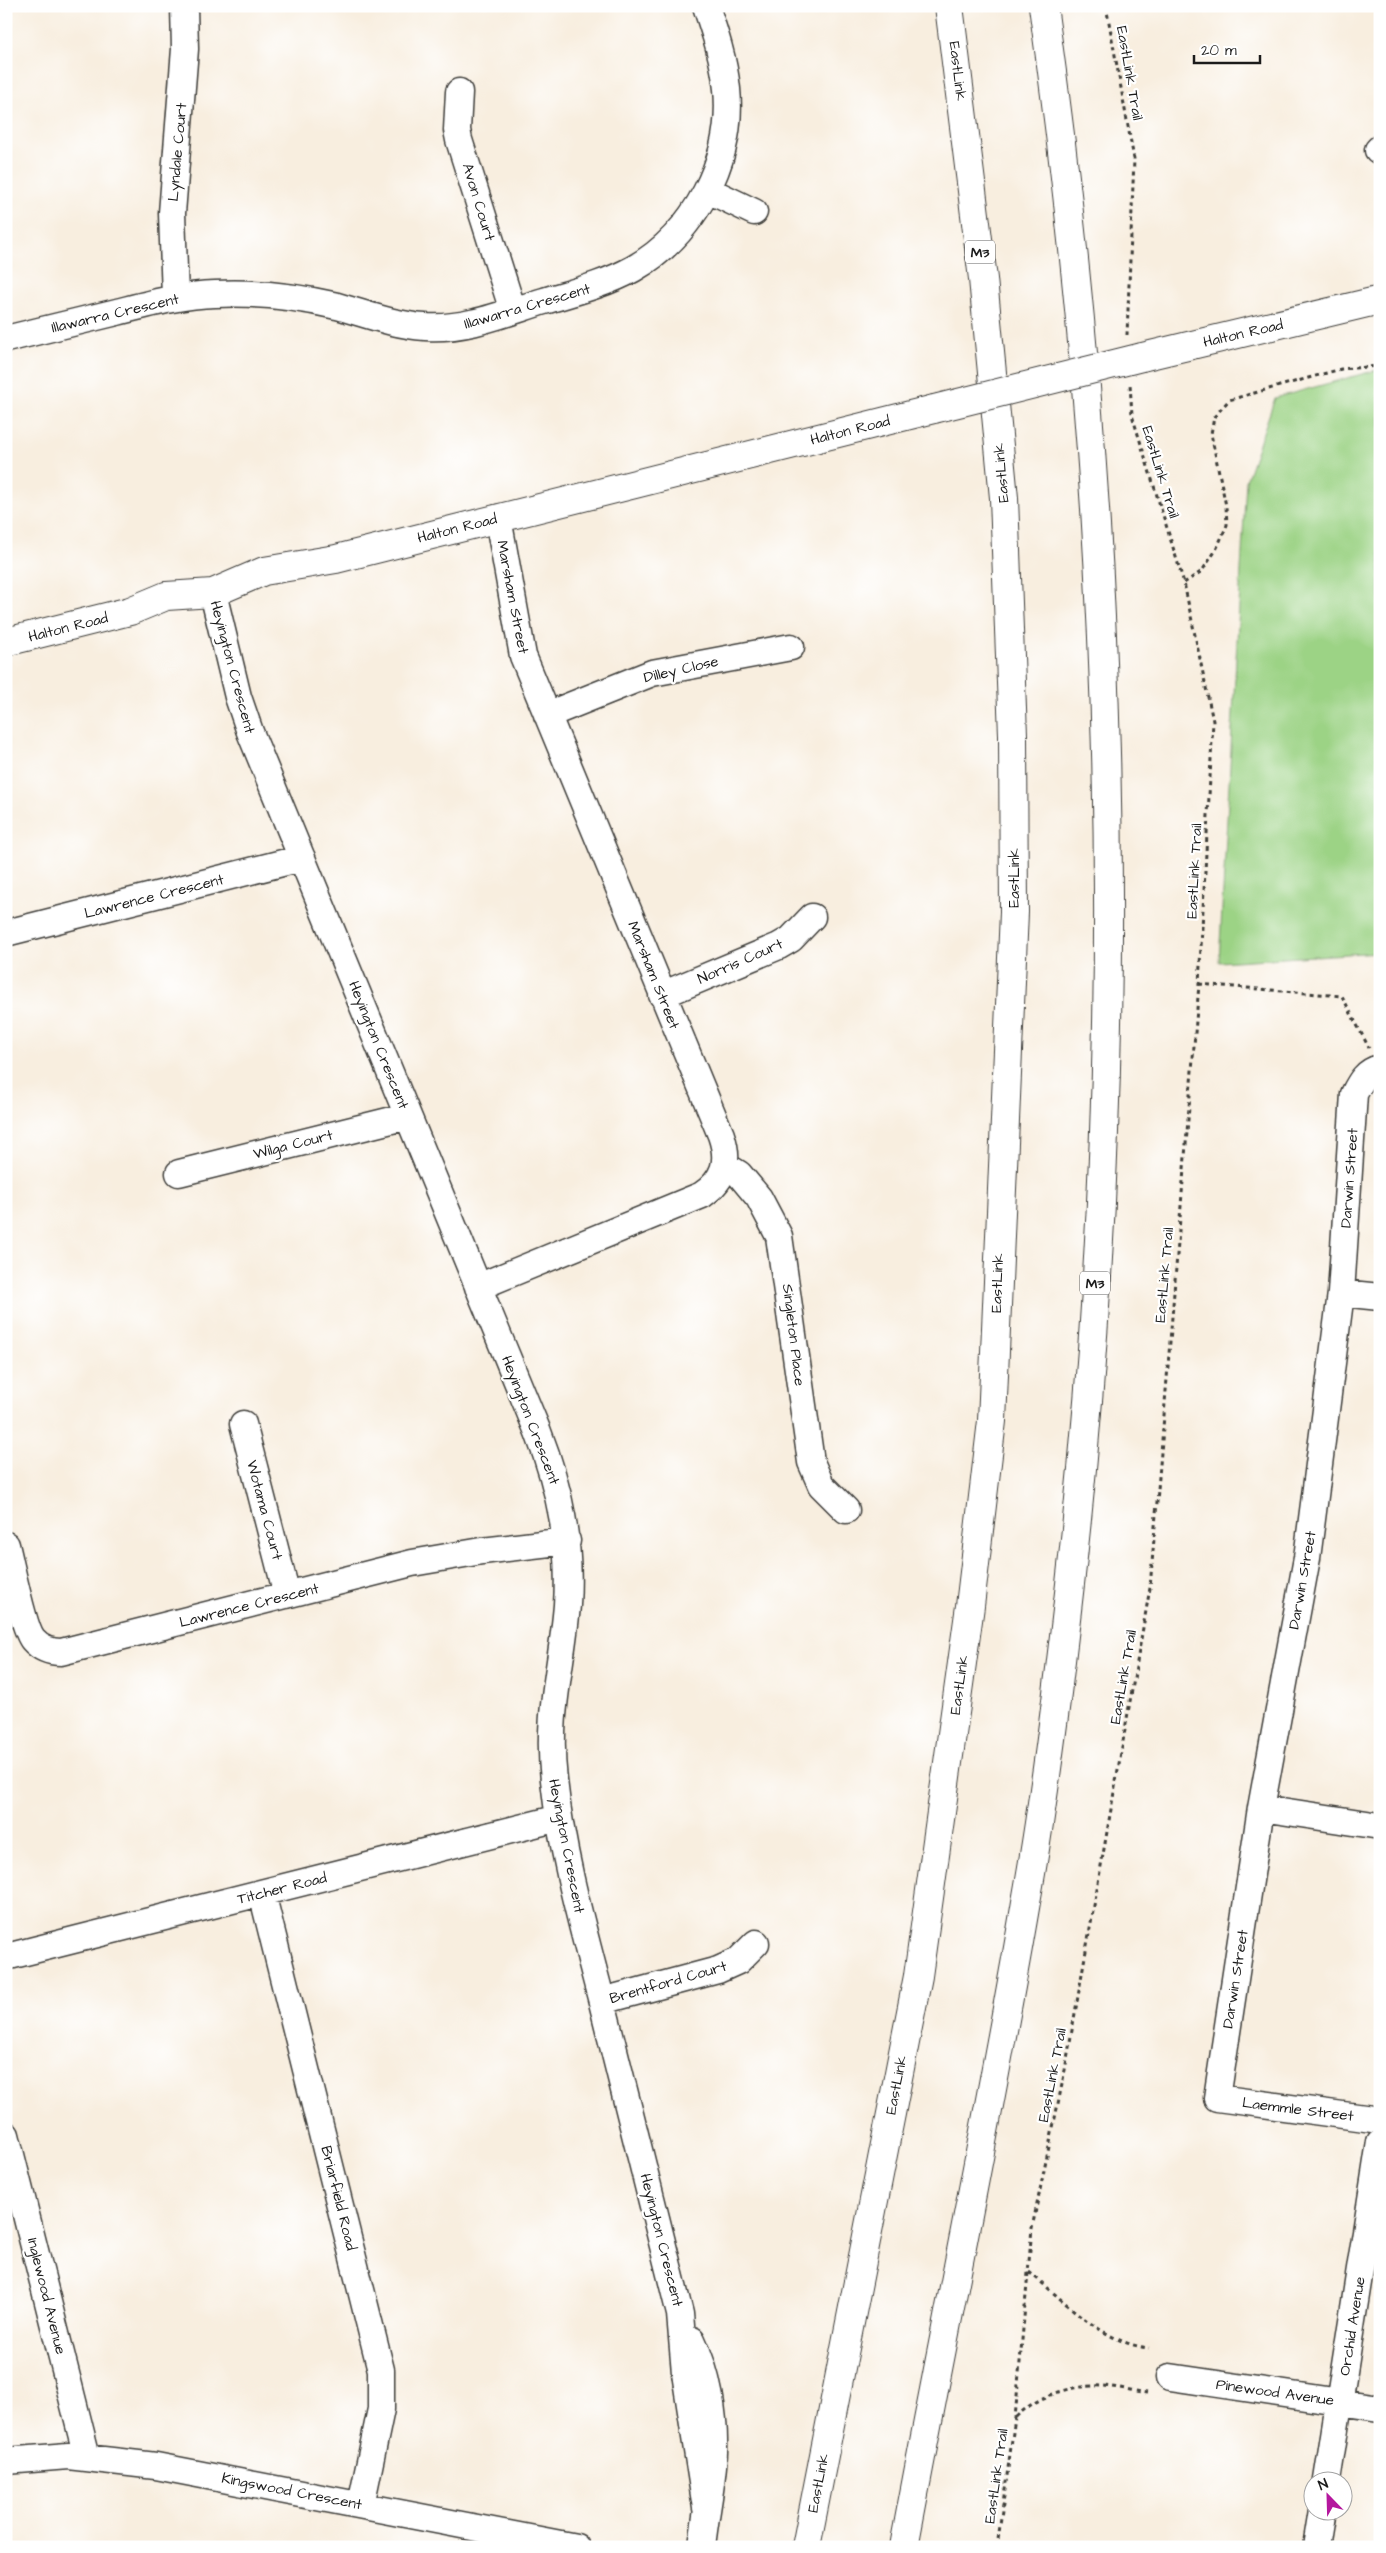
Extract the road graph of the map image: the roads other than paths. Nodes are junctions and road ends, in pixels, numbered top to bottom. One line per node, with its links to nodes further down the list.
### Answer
1 (184, 6): 8 (street, Lyndale Court)
2 (706, 6): 6 (street, Illawarra Crescent)
3 (949, 6): 54 (main road, EastLink / M3)
4 (1043, 6): 55 (main road, M3)
5 (459, 92): 10 (street, Avon Court)
6 (708, 190): 7 (street); 10 (street, Illawarra Crescent)
7 (754, 212)
8 (175, 297): 10 (street, Illawarra Crescent); 11 (street, Illawarra Crescent)
9 (1380, 300): 12 (main road, Halton Road, bridge)
10 (513, 311)
11 (6, 339)
12 (498, 518): 13 (main road, Halton Road); 16 (street, Marsham Street)
13 (215, 601): 14 (main road, Halton Road); 17 (street, Heyington Crescent)
14 (6, 642)
15 (791, 647): 16 (street, Dilley Close)
16 (547, 716): 20 (street, Marsham Street)
17 (302, 858): 19 (street, Lawrence Crescent); 22 (street, Heyington Crescent)
18 (812, 917): 20 (street, Norris Court)
19 (6, 933)
20 (662, 995): 23 (street, Marsham Street)
21 (1375, 1060): 26 (street, Darwin Street)
22 (408, 1116): 24 (street, Wilga Court); 25 (street, Heyington Crescent)
23 (726, 1166): 25 (street); 29 (street, Singleton Place)
24 (179, 1173)
25 (478, 1287): 30 (street, Heyington Crescent)
26 (1341, 1293): 27 (street); 33 (street, Darwin Street)
27 (1380, 1297)
28 (243, 1424): 32 (street, Wotama Court)
29 (846, 1510)
30 (567, 1541): 32 (street, Lawrence Crescent); 34 (street, Heyington Crescent)
31 (6, 1545): 32 (street, Lawrence Crescent)
32 (287, 1595)
33 (1261, 1808): 35 (street); 40 (street, Darwin Street)
34 (559, 1818): 36 (street, Titcher Road); 39 (street, Heyington Crescent)
35 (1380, 1826)
36 (262, 1893): 38 (street, Titcher Road); 50 (street, Briarfield Road)
37 (756, 1943): 39 (street, Brentford Court)
38 (6, 1957)
39 (602, 2001): 53 (street, Heyington Crescent)
40 (1217, 2098): 41 (street, Laemmle Street)
41 (1380, 2120)
42 (6, 2135): 47 (street, Inglewood Avenue)
43 (1380, 2142): 45 (street, Orchid Avenue)
44 (1170, 2377): 45 (street, Pinewood Avenue)
45 (1340, 2401): 46 (street, Pinewood Avenue); 49 (street, Orchid Avenue)
46 (1380, 2408)
47 (87, 2457): 48 (street, Kingswood Crescent); 50 (street, Kingswood Crescent)
48 (6, 2461)
49 (1329, 2470)
50 (361, 2505): 52 (street, Kingswood Crescent)
51 (1320, 2520): 56 (street)
52 (576, 2547)
53 (702, 2547)
54 (806, 2547)
55 (904, 2547)
56 (1316, 2547)

